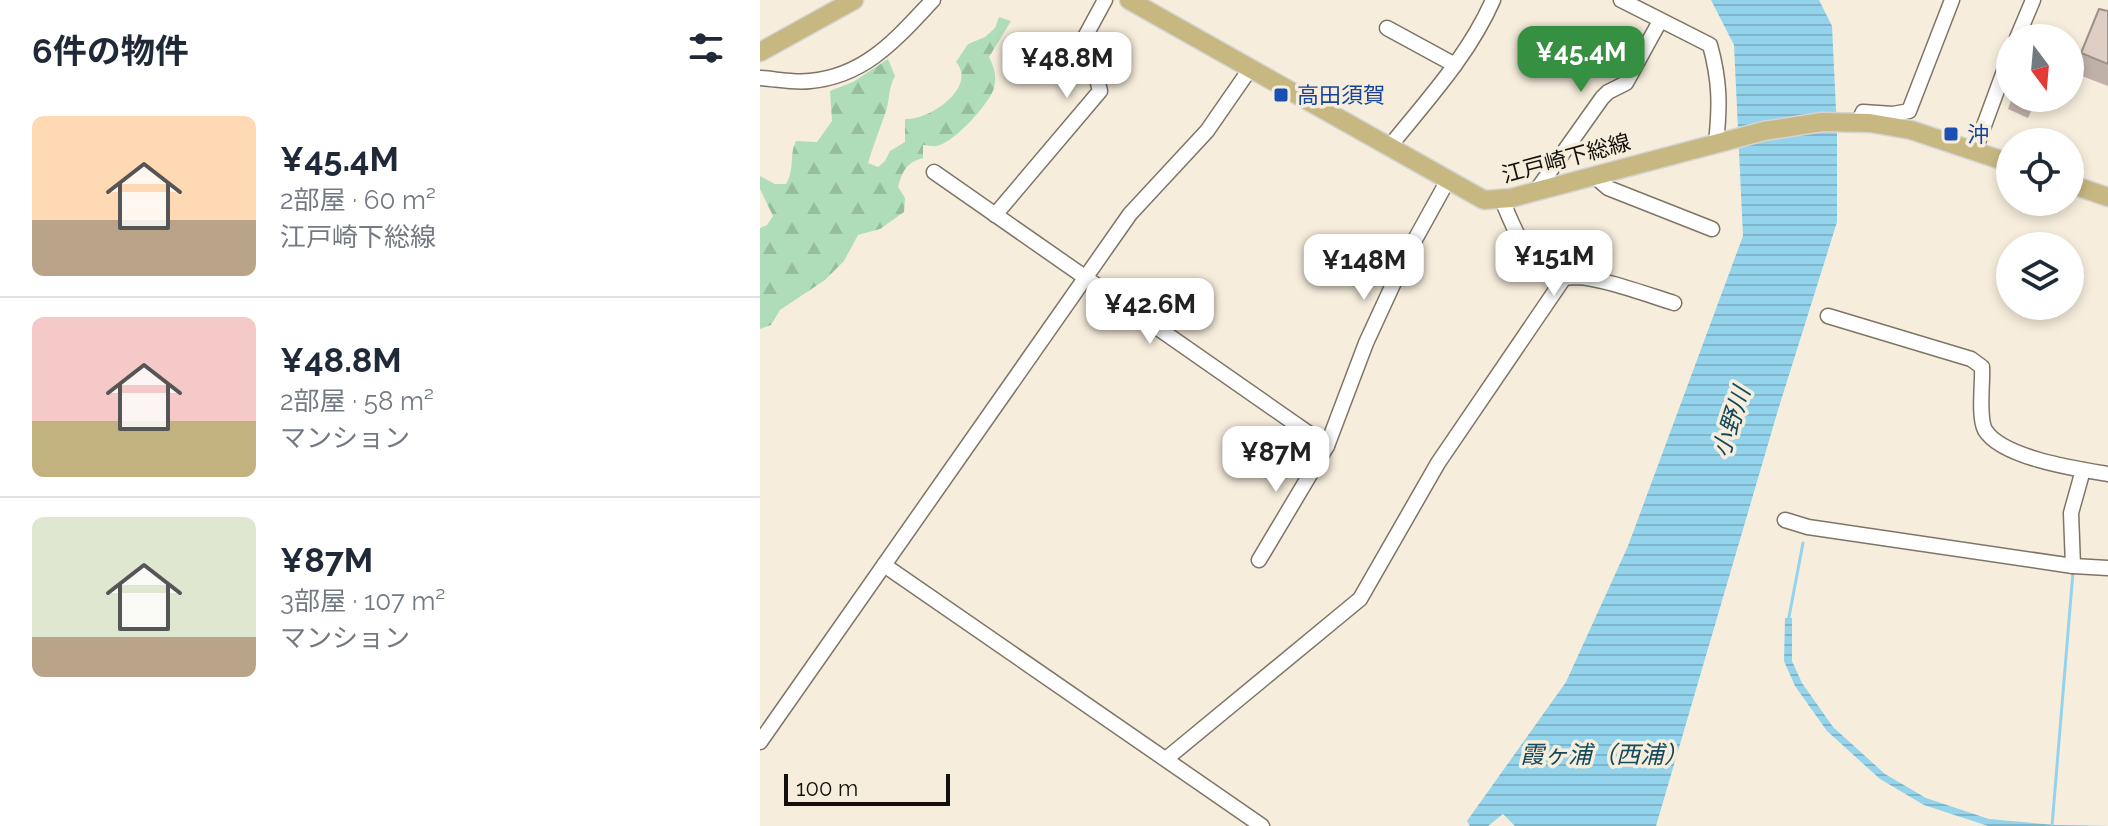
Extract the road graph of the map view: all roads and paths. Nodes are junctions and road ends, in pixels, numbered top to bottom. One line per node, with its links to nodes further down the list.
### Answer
1 (854, 0): 12 (main road)
2 (933, 0): 15 (street)
3 (1105, 0): 29 (street)
4 (1129, 0): 14 (main road, 江戸崎下総線)
5 (1493, 0): 13 (street)
6 (1621, 0): 9 (street)
7 (1952, 0): 17 (street)
8 (2033, 0): 10 (street)
9 (1660, 21): 18 (street); 26 (street)
10 (2023, 24)
11 (1387, 28): 13 (street)
12 (760, 52)
13 (1455, 65): 19 (street)
14 (1250, 69): 19 (main road, 江戸崎下総線); 31 (street)
15 (760, 78)
16 (1996, 93): 20 (street)
17 (1851, 122): 18 (main road, 江戸崎下総線); 20 (main road, 江戸崎下総線)
18 (1719, 142): 23 (main road, 江戸崎下総線)
19 (1390, 146): 24 (main road, 江戸崎下総線)
20 (1975, 150): 21 (main road, 江戸崎下総線)
21 (1996, 158)
22 (934, 172): 29 (street)
23 (1593, 175): 26 (main road, 江戸崎下総線); 30 (street)
24 (1448, 180): 28 (main road, 江戸崎下総線); 35 (street)
25 (2084, 189): 27 (main road)
26 (1536, 191): 28 (main road, 江戸崎下総線)
27 (2108, 197)
28 (1502, 200): 32 (street)
29 (995, 215): 31 (street)
30 (1712, 229)
31 (1086, 278): 35 (street); 40 (street)
32 (1562, 281): 33 (street); 44 (street)
33 (1674, 303)
34 (1828, 316): 36 (street)
35 (1327, 446): 39 (street)
36 (2083, 470): 37 (street); 41 (street)
37 (2108, 474)
38 (1785, 520): 41 (street)
39 (1259, 560)
40 (884, 565): 43 (street); 44 (street)
41 (2073, 566): 42 (street)
42 (2108, 568)
43 (760, 742)
44 (1166, 759): 45 (street)
45 (1262, 826)

